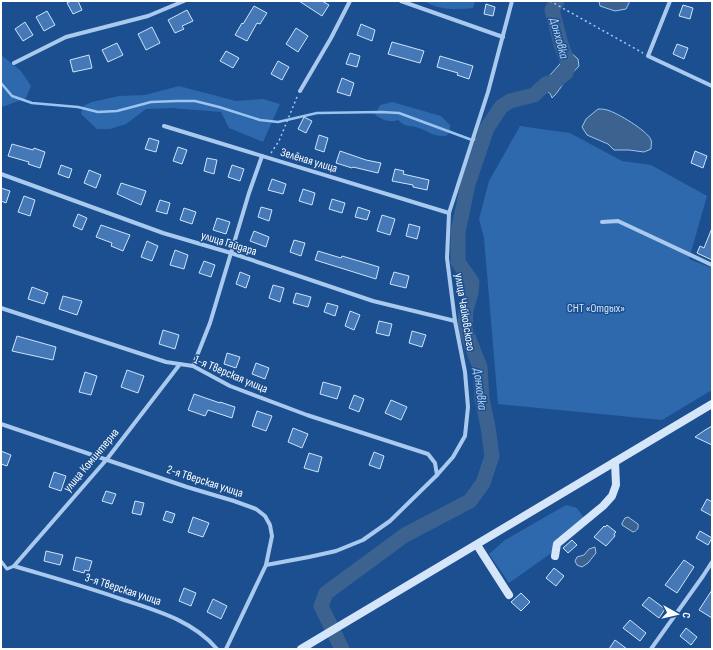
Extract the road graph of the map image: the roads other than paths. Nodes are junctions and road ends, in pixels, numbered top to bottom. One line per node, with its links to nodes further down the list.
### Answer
1 (184, 1): 7 (street)
2 (350, 1): 9 (street)
3 (401, 1): 6 (street)
4 (512, 1): 6 (street, улица Чайковского)
5 (670, 1): 8 (street)
6 (503, 37): 13 (street, улица Чайковского)
7 (14, 63)
8 (712, 86)
9 (300, 91)
10 (164, 126): 11 (street, Зелёная улица)
11 (262, 156): 13 (street, Зелёная улица); 15 (street)
12 (1, 174): 15 (street, улица Гайдара)
13 (449, 213): 18 (street, улица Чайковского)
14 (602, 222): 16 (street)
15 (231, 253): 18 (street, улица Гайдара); 20 (street)
16 (712, 265)
17 (1, 308): 19 (street, 1-я Тверская улица)
18 (454, 321): 25 (street, улица Чайковского)
19 (180, 364): 20 (street, 1-я Тверская улица); 23 (street, улица Коминтерна)
20 (194, 366): 25 (street, 1-я Тверская улица)
21 (712, 404): 24 (street)
22 (1, 424): 23 (street, 2-я Тверская улица)
23 (107, 459): 30 (street, 2-я Тверская улица); 31 (street, улица Коминтерна)
24 (615, 462): 26 (street); 27 (street)
25 (437, 475): 30 (street, улица Чайковского)
26 (477, 545): 32 (street); 35 (street)
27 (555, 556)
28 (1, 561): 31 (lane)
29 (712, 562): 36 (street)
30 (266, 565): 34 (street, 2-я Тверская улица)
31 (14, 566): 33 (street, 3-я Тверская улица)
32 (509, 595)
33 (217, 649)
34 (226, 649)
35 (301, 649)
36 (651, 649)

